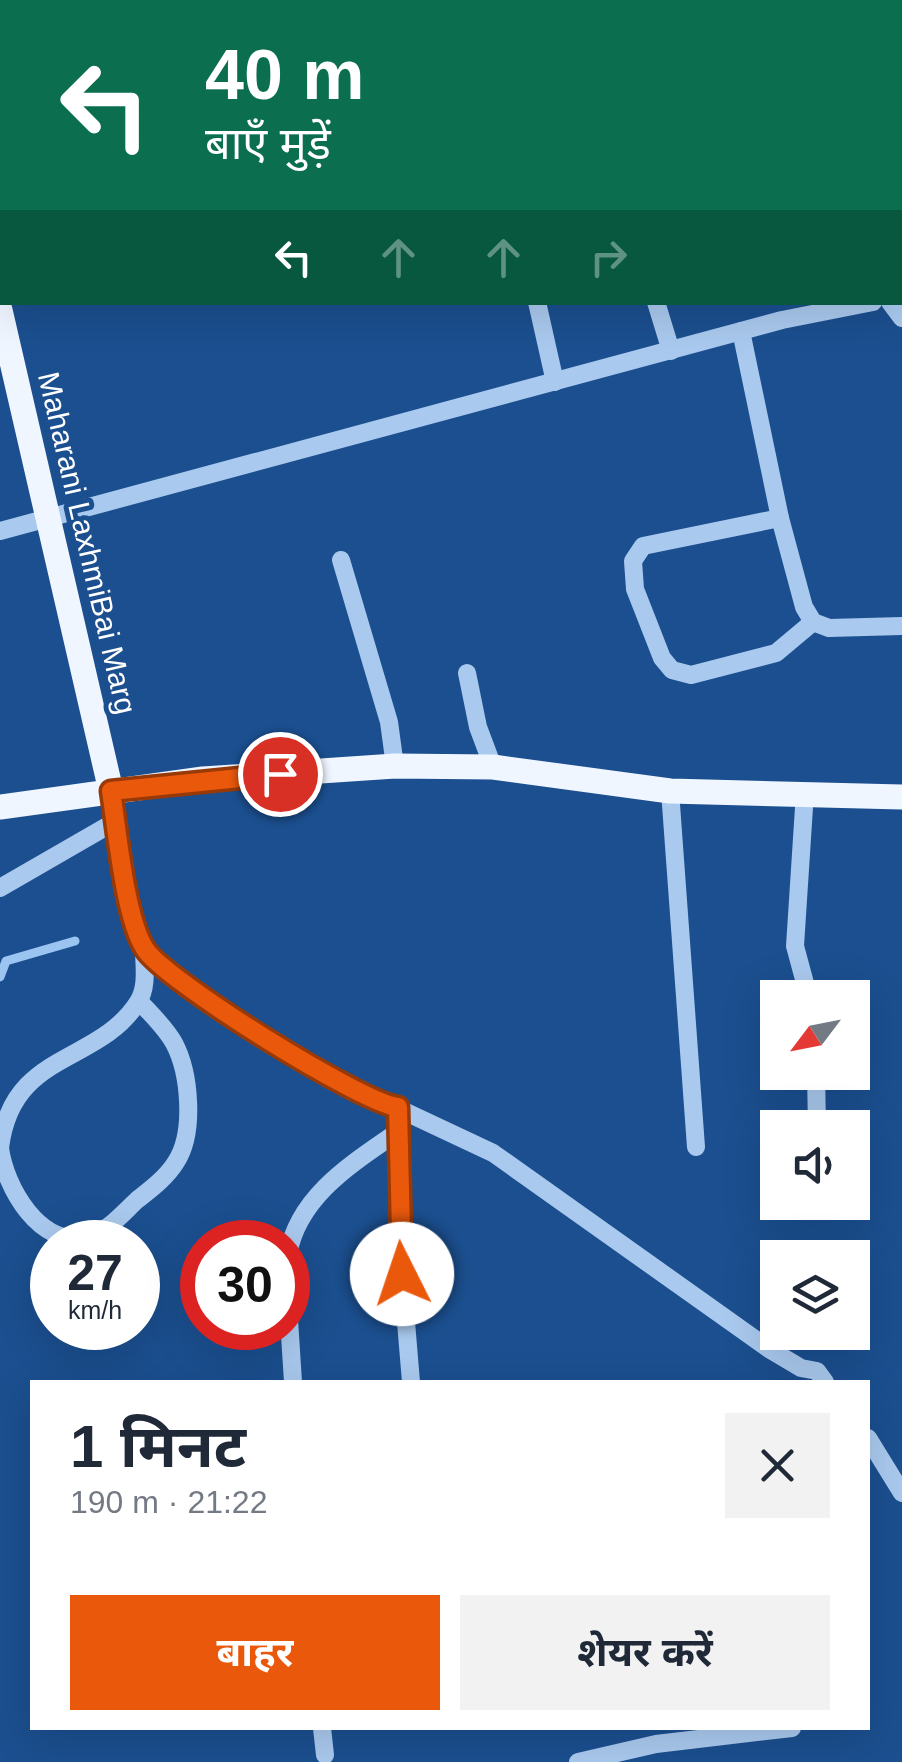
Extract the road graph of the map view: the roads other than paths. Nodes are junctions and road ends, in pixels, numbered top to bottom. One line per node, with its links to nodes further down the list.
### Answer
1 (538, 305): 7 (street)
2 (657, 305): 6 (street)
3 (858, 305): 5 (street)
4 (0, 310): 9 (main road, Maharani LaxhmiBai Marg)
5 (741, 331): 6 (street); 8 (street)
6 (671, 350): 7 (street)
7 (555, 382): 9 (street)
8 (780, 518): 12 (street); 12 (street)
9 (49, 522): 10 (street); 18 (main road, Maharani LaxhmiBai Marg)
10 (0, 531)
11 (341, 560): 15 (street)
12 (812, 622): 13 (street)
13 (902, 626)
14 (467, 673): 16 (street)
15 (395, 766): 16 (main road); 18 (main road)
16 (494, 768): 17 (main road)
17 (670, 790): 19 (main road); 29 (street)
18 (111, 791): 21 (main road); 22 (street)
19 (804, 792): 20 (main road); 25 (street)
20 (902, 797)
21 (0, 807)
22 (116, 821): 23 (street); 24 (street)
23 (0, 888)
24 (144, 948): 26 (street); 27 (street)
25 (804, 980)
26 (139, 1001): 30 (street); 30 (street)
27 (398, 1107): 28 (street); 33 (street)
28 (399, 1131): 31 (street); 35 (street)
29 (696, 1147)
30 (0, 1148)
31 (300, 1220)
32 (292, 1350): 34 (street)
33 (800, 1375): 36 (street)
34 (294, 1380)
35 (412, 1380)
36 (823, 1380)
37 (870, 1441): 38 (street)
38 (902, 1493)
39 (322, 1730): 41 (street)
40 (775, 1730): 42 (street)
41 (325, 1755)
42 (578, 1762)

